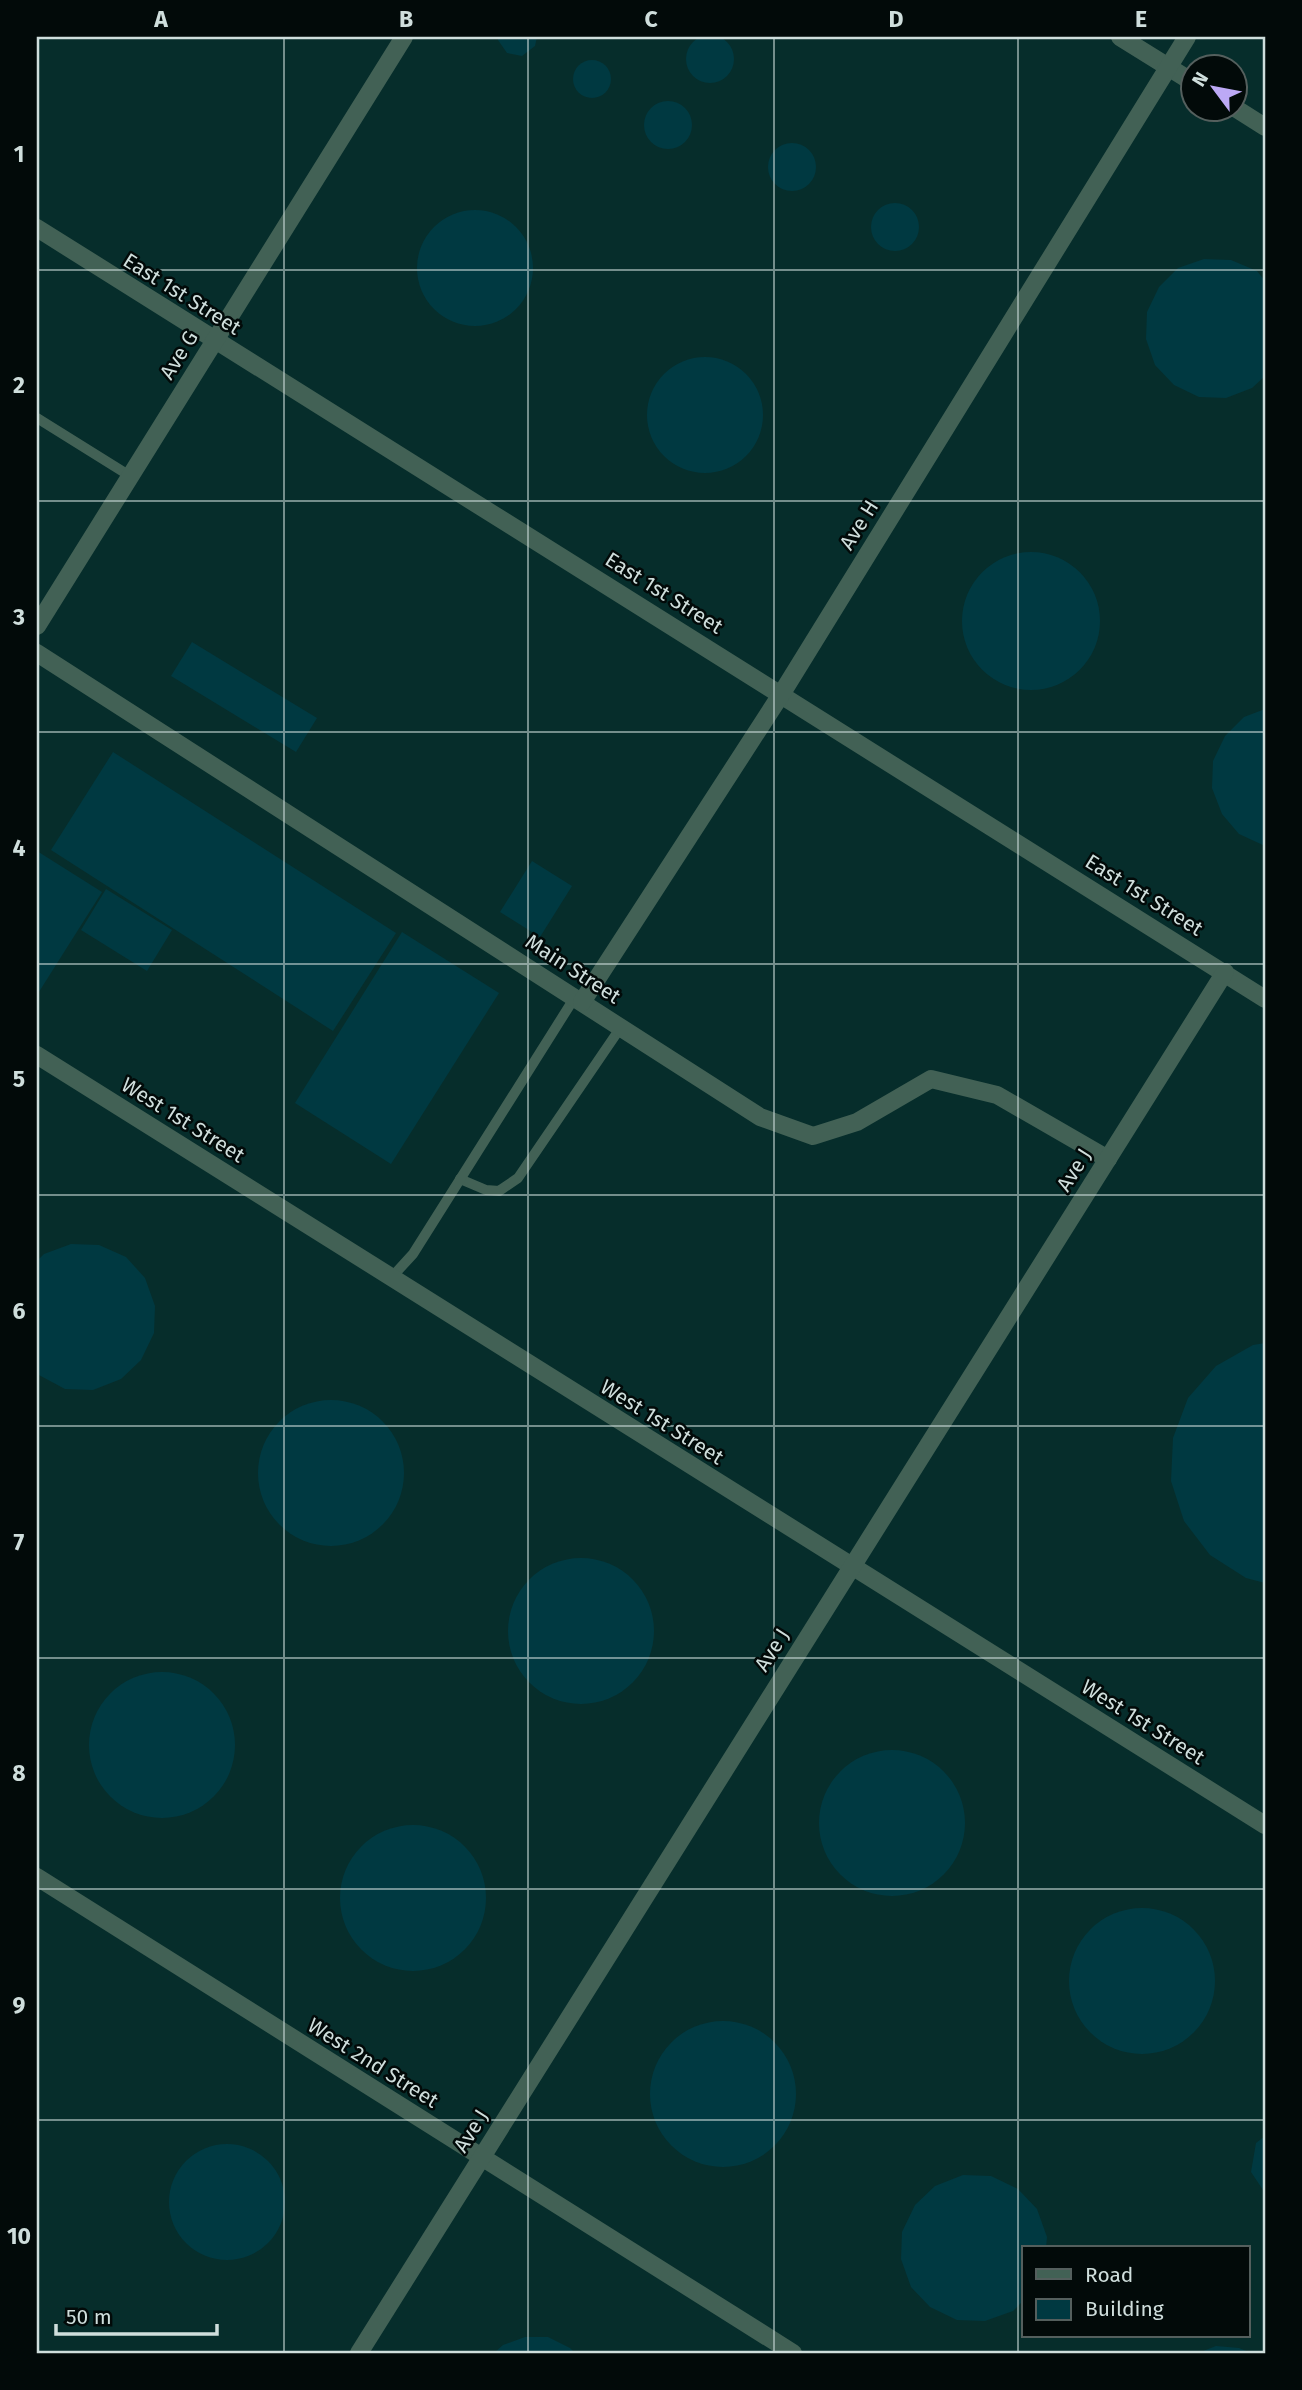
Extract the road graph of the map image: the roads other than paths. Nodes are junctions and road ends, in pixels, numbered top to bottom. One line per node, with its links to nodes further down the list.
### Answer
1 (404, 37): 9 (street, Ave G)
2 (1120, 37): 4 (street)
3 (1187, 37): 4 (street, Ave H)
4 (1168, 67): 5 (street); 14 (street, Ave H)
5 (1180, 74)
6 (1250, 118): 7 (street)
7 (1265, 127)
8 (37, 228): 9 (street, East 1st Street)
9 (215, 341): 11 (street, Ave G); 14 (street, East 1st Street)
10 (37, 418): 11 (lane)
11 (130, 476): 12 (street, Ave G)
12 (37, 626)
13 (37, 653): 16 (street, Main Street)
14 (782, 693): 15 (street, East 1st Street); 16 (street, Ave H)
15 (1225, 972): 17 (street, East 1st Street); 20 (street, Ave J)
16 (579, 999): 18 (street, Main Street); 21 (lane)
17 (1265, 999)
18 (621, 1027): 20 (street, Main Street); 21 (lane)
19 (37, 1055): 22 (street, West 1st Street)
20 (1108, 1158): 23 (street, Ave J)
21 (460, 1179): 22 (lane)
22 (391, 1278): 23 (street, West 1st Street)
23 (850, 1567): 24 (street, West 1st Street); 26 (street, Ave J)
24 (1265, 1825)
25 (37, 1877): 26 (street, West 2nd Street)
26 (481, 2158): 27 (street, Ave J); 28 (street, West 2nd Street)
27 (359, 2353)
28 (793, 2353)

